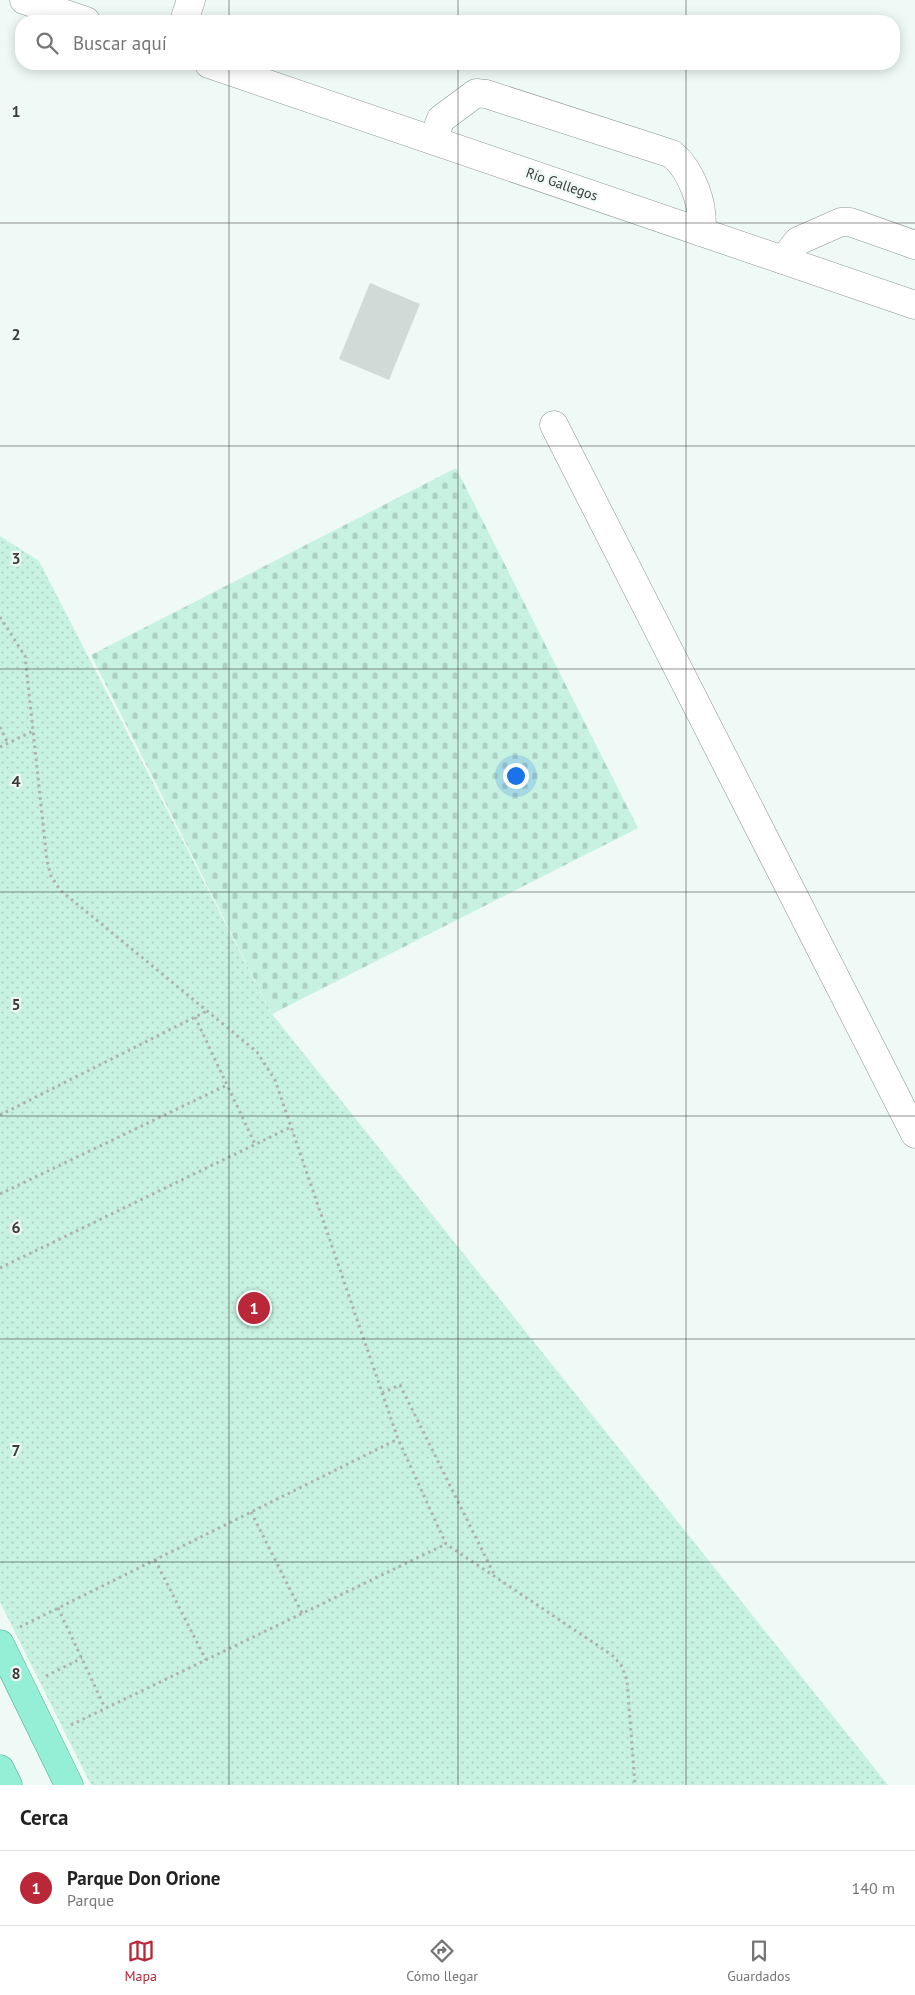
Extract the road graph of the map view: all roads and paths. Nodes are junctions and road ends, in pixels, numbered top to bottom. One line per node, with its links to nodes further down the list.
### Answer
1 (24, 0): 3 (street)
2 (191, 0): 4 (street)
3 (68, 15)
4 (186, 15)
5 (227, 70): 6 (street, Río Gallegos)
6 (433, 140): 7 (street, Río Gallegos); 7 (street)
7 (701, 232): 9 (street, Río Gallegos)
8 (915, 245): 9 (street)
9 (783, 260): 10 (street, Río Gallegos)
10 (915, 305)
11 (554, 425): 22 (street)
12 (0, 617): 14 (path)
13 (0, 728): 15 (path)
14 (33, 732): 15 (path); 17 (path)
15 (8, 744): 16 (path)
16 (0, 747)
17 (207, 1011): 18 (path); 21 (path)
18 (195, 1017): 19 (path); 20 (path)
19 (227, 1085): 23 (path); 24 (path)
20 (0, 1116)
21 (291, 1127): 23 (path); 26 (path)
22 (915, 1134)
23 (255, 1144): 25 (path)
24 (0, 1194)
25 (0, 1268)
26 (382, 1393): 27 (path); 31 (path)
27 (398, 1439): 28 (path); 29 (path)
28 (251, 1512): 30 (path); 33 (path)
29 (446, 1544): 31 (path); 33 (path)
30 (155, 1560): 32 (path); 36 (path)
31 (495, 1576): 43 (path)
32 (58, 1608): 34 (path); 35 (path)
33 (302, 1613): 36 (path)
34 (7, 1637): 37 (main road)
35 (82, 1658): 37 (path); 38 (path)
36 (206, 1660): 38 (path)
37 (21, 1688): 39 (main road)
38 (106, 1708): 39 (path)
39 (46, 1737): 42 (main road)
40 (0, 1769): 41 (main road)
41 (8, 1785)
42 (69, 1785)
43 (635, 1785)

